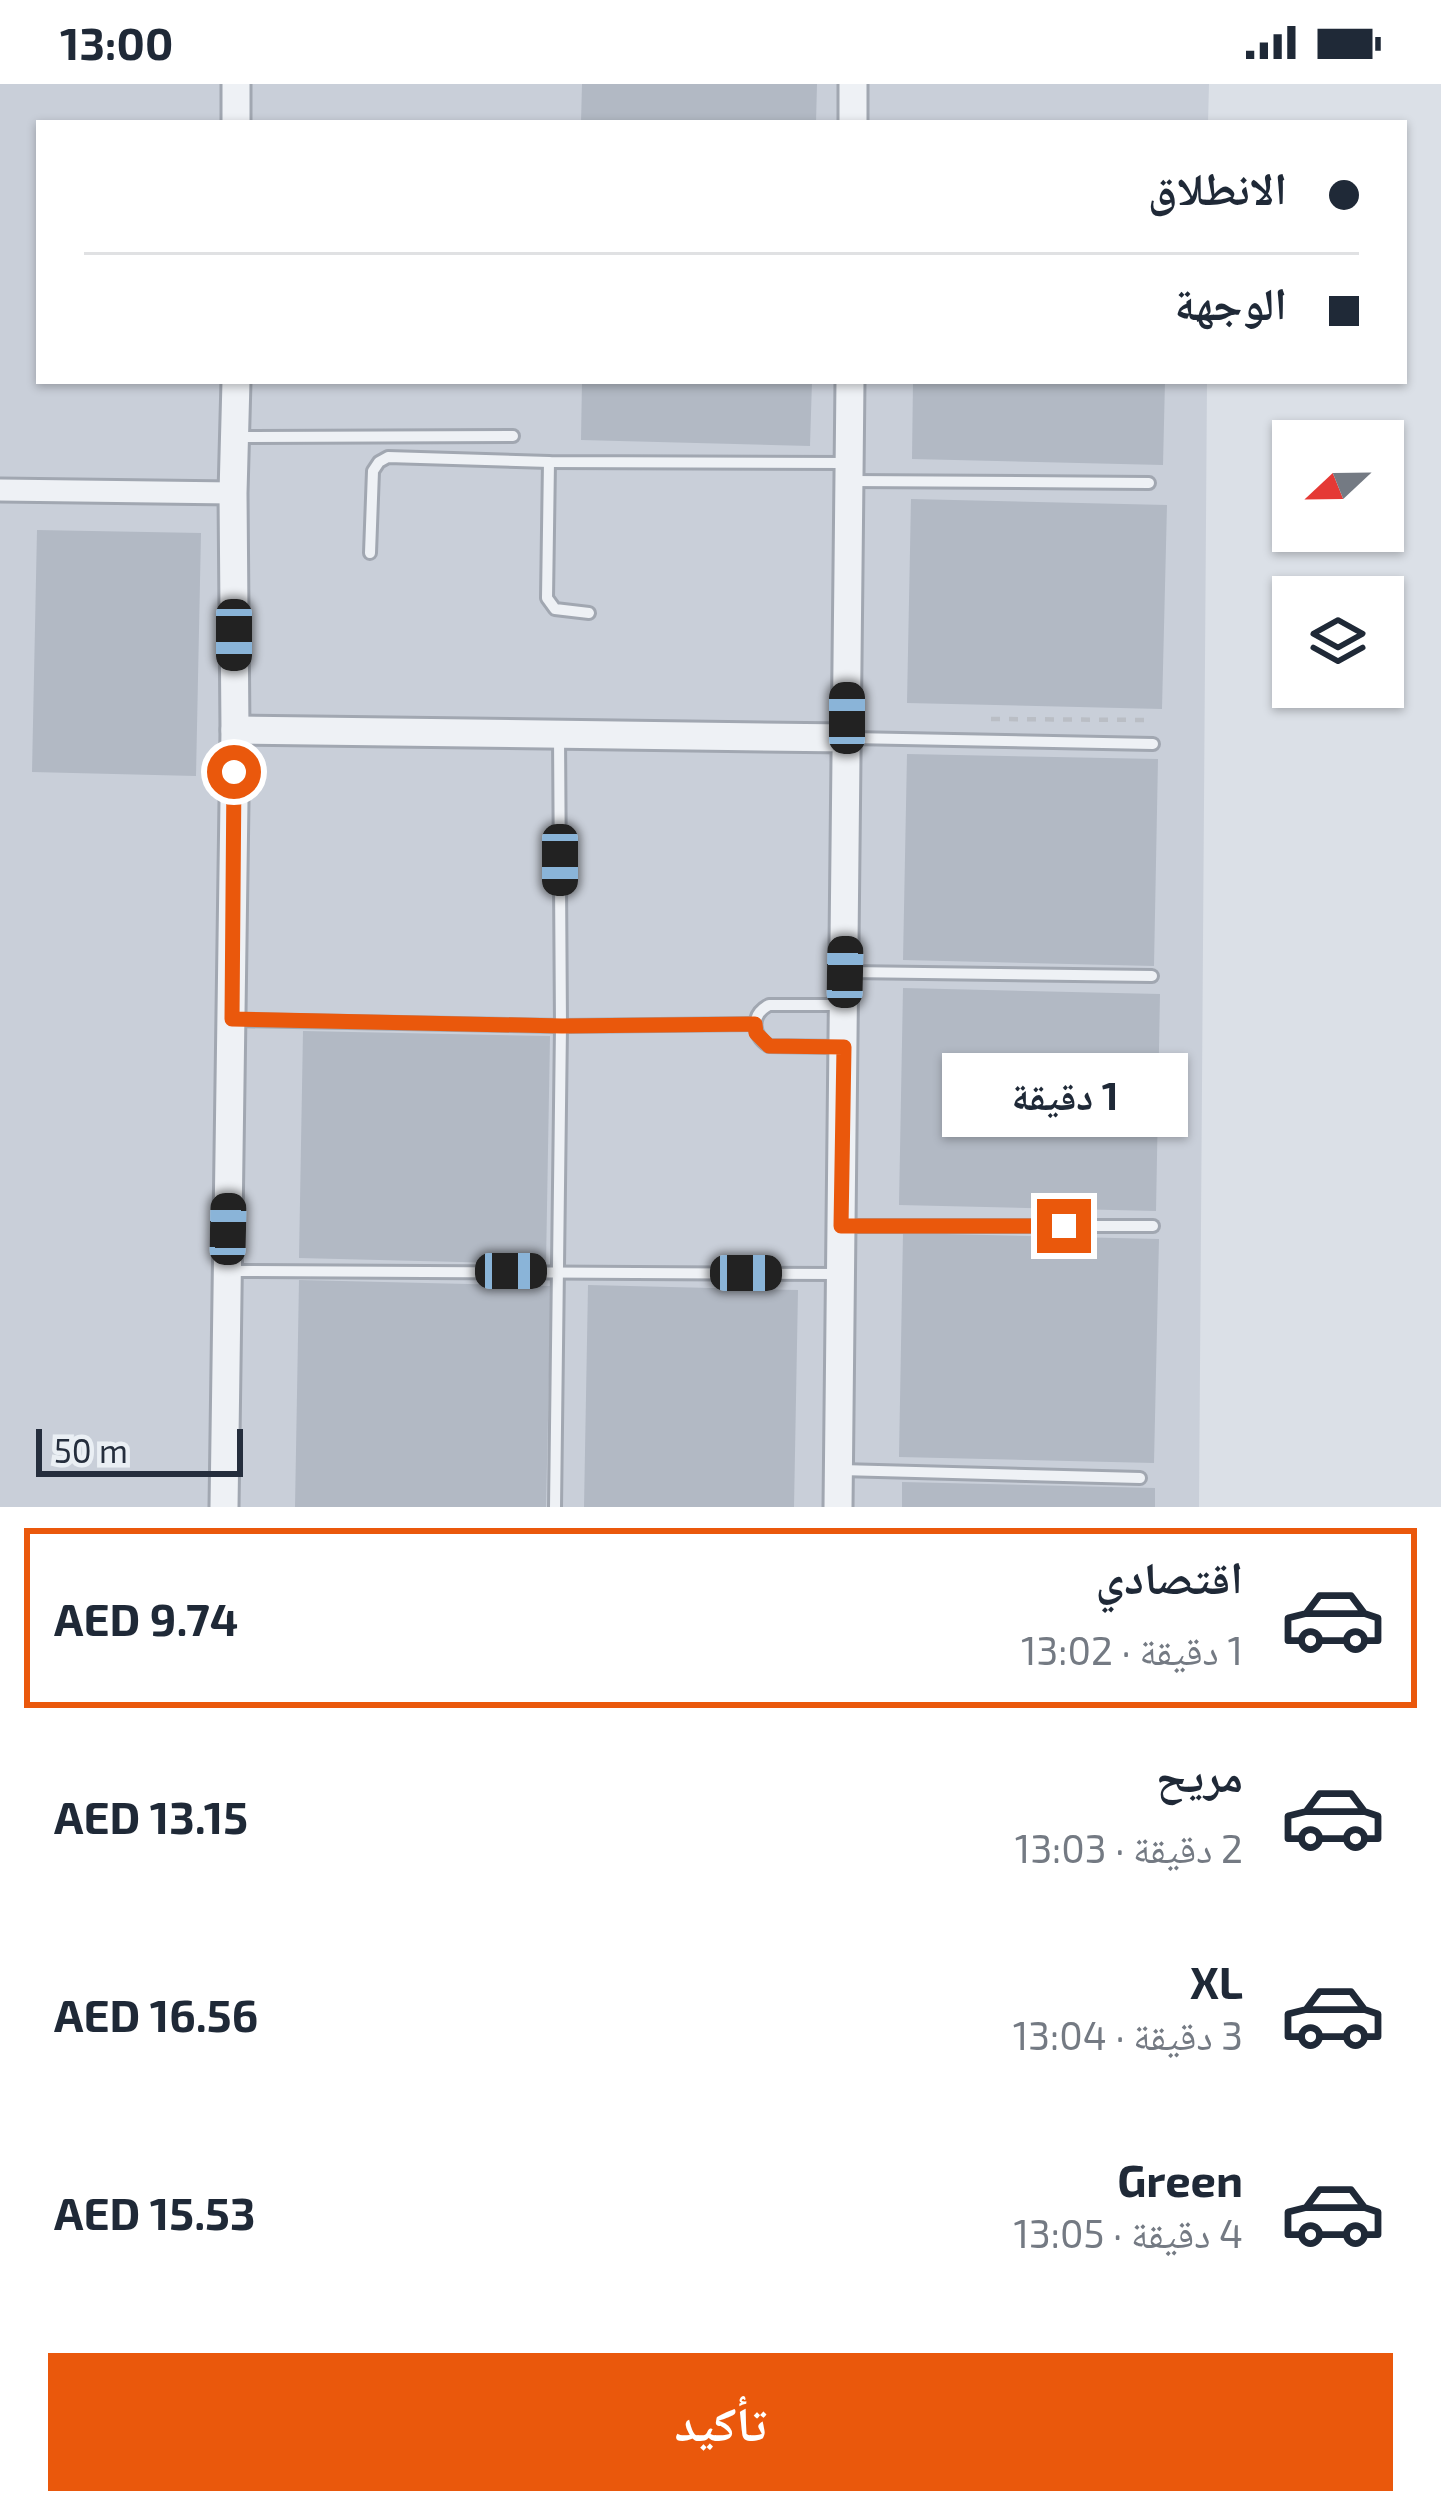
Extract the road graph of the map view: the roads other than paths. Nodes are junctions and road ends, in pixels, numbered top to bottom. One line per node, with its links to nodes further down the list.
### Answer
1 (236, 84): 3 (street)
2 (853, 84): 4 (street)
3 (236, 120)
4 (853, 120)
5 (236, 384): 8 (street)
6 (850, 384): 10 (street)
7 (513, 436): 8 (lane)
8 (236, 437): 13 (street)
9 (549, 462): 10 (lane); 14 (lane); 15 (lane)
10 (849, 472): 11 (lane); 18 (street)
11 (1149, 483)
12 (0, 490): 13 (street)
13 (233, 493): 16 (street)
14 (370, 553)
15 (589, 613)
16 (235, 730): 17 (street); 23 (street)
17 (559, 735): 18 (street); 25 (lane)
18 (848, 738): 19 (lane); 20 (street)
19 (1153, 744)
20 (845, 972): 21 (lane); 22 (street)
21 (1152, 976)
22 (844, 1005): 24 (lane); 26 (street)
23 (232, 1019): 25 (lane); 29 (street)
24 (755, 1024): 25 (lane); 26 (lane)
25 (562, 1026): 30 (lane)
26 (844, 1047): 27 (street)
27 (841, 1226): 28 (lane); 31 (street)
28 (1153, 1226)
29 (227, 1271): 30 (lane); 34 (street)
30 (558, 1272): 31 (lane); 35 (lane)
31 (840, 1274): 32 (street)
32 (838, 1470): 33 (lane); 36 (street)
33 (1140, 1478)
34 (224, 1507)
35 (555, 1507)
36 (838, 1507)

